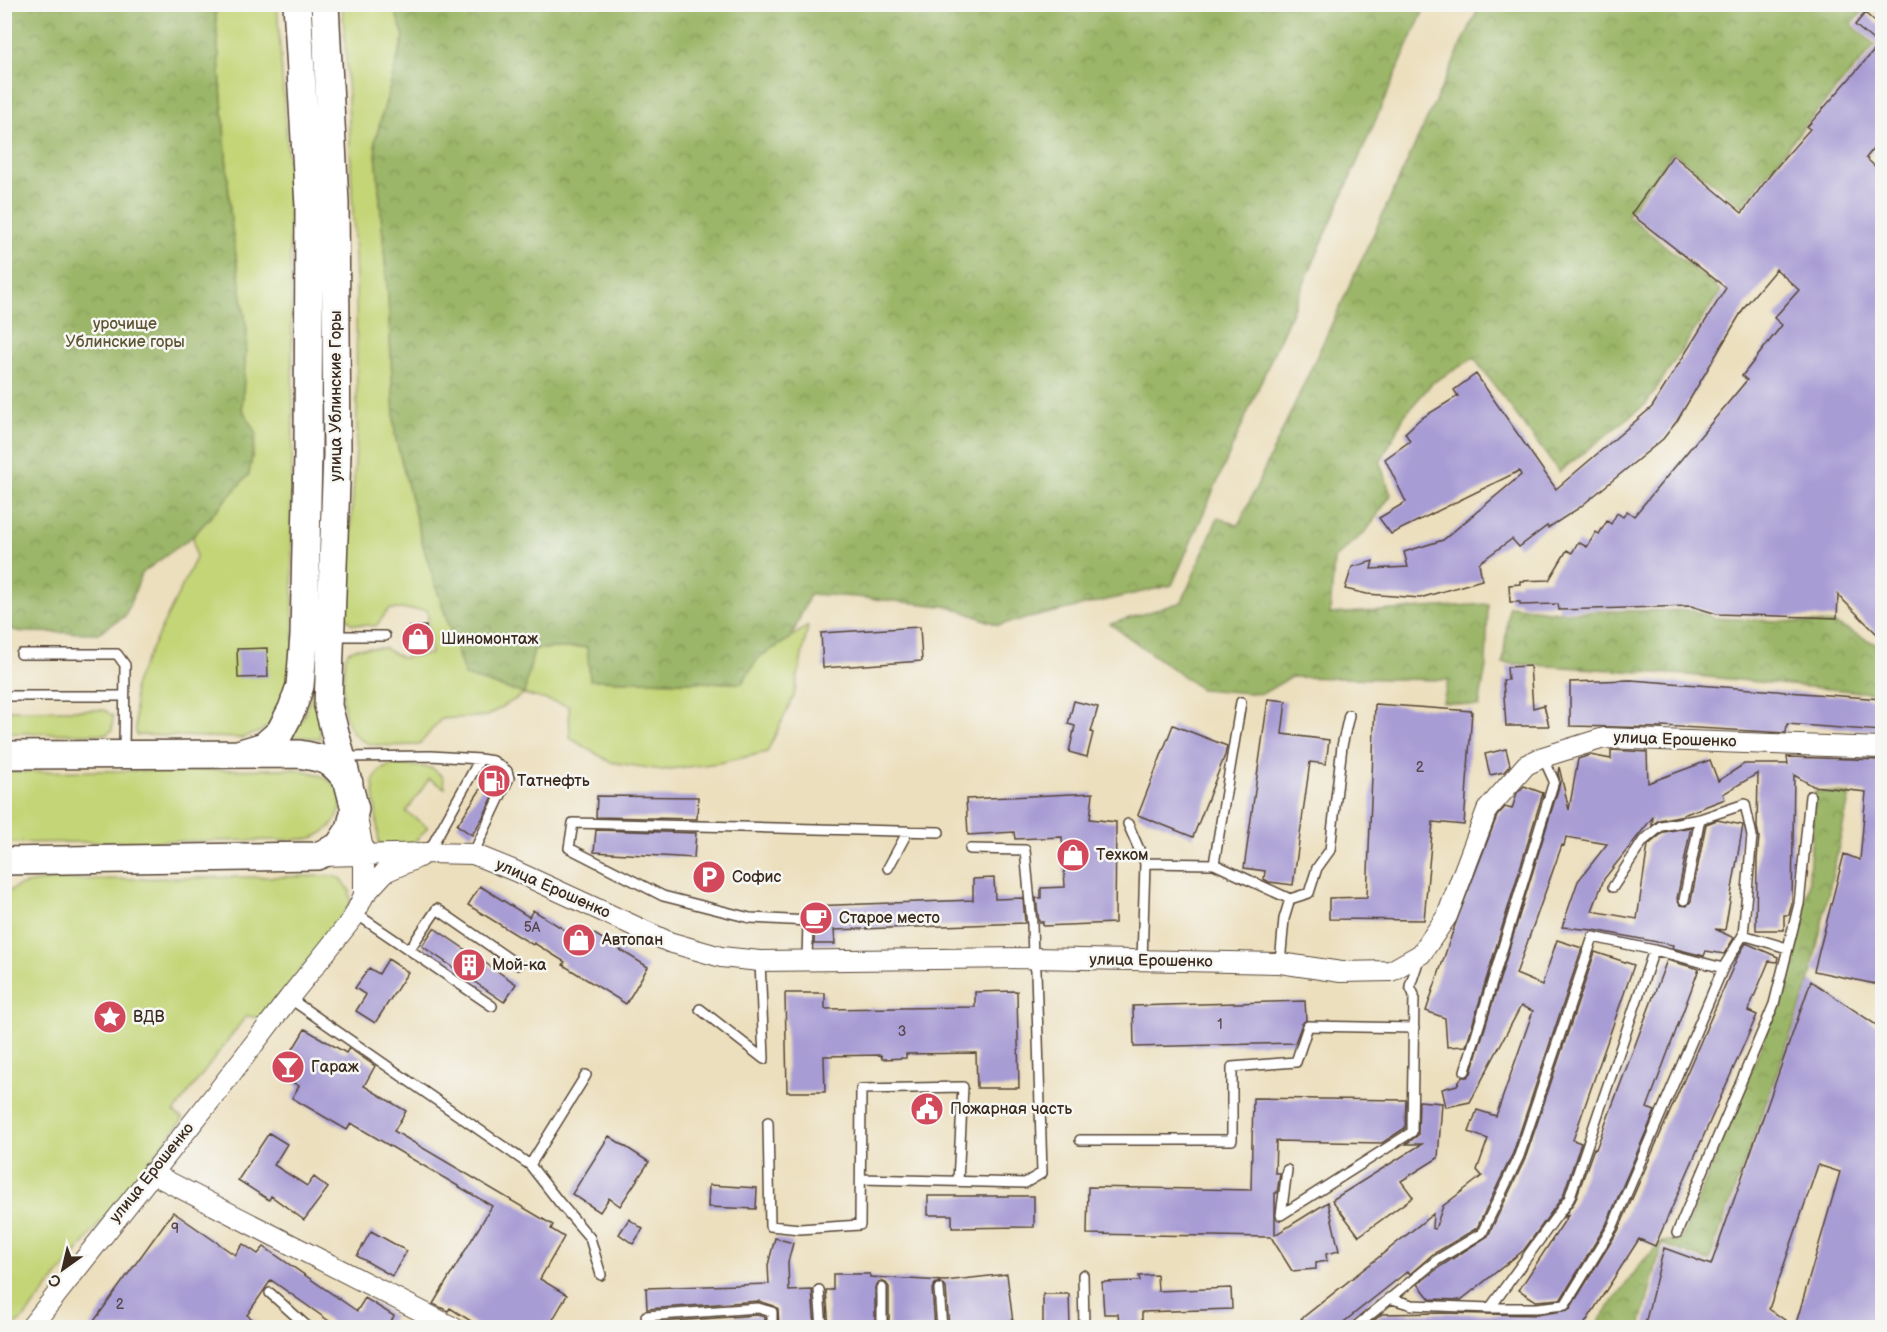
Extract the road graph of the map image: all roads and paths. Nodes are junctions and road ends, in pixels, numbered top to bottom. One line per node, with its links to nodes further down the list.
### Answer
1 (297, 4): 11 (main road, улица Ублинские Горы)
2 (325, 4): 3 (main road, улица Ублинские Горы)
3 (331, 636): 4 (lane); 14 (main road, улица Ублинские Горы)
4 (385, 636)
5 (21, 654): 7 (lane)
6 (4, 696): 7 (lane)
7 (124, 696): 12 (lane)
8 (1241, 702): 29 (lane)
9 (1349, 716): 33 (lane)
10 (1882, 748): 15 (street, улица Ерошенко)
11 (242, 753): 12 (main road); 17 (main road)
12 (124, 754): 13 (main road)
13 (4, 755)
14 (343, 757): 16 (lane); 17 (main road, улица Ублинские Горы)
15 (1543, 757): 40 (street, улица Ерошенко); 52 (lane)
16 (480, 759): 24 (lane); 25 (lane)
17 (352, 796): 26 (street); 27 (main road, улица Ерошенко)
18 (1810, 796): 37 (lane)
19 (1700, 819): 32 (lane); 34 (lane); 36 (lane)
20 (1128, 824): 28 (lane)
21 (908, 831): 22 (lane); 31 (lane); 43 (lane)
22 (939, 832)
23 (970, 849): 41 (lane)
24 (428, 853): 25 (street, улица Ерошенко); 26 (street, улица Ерошенко); 35 (street)
25 (473, 854): 42 (street, улица Ерошенко)
26 (364, 855): 27 (street, улица Ерошенко); 35 (street)
27 (317, 856): 30 (main road, улица Ерошенко); 35 (street, улица Ерошенко)
28 (1145, 863): 29 (lane); 44 (lane)
29 (1214, 864): 33 (lane)
30 (11, 865)
31 (888, 868)
32 (1613, 887)
33 (1290, 899): 45 (lane)
34 (1684, 900)
35 (360, 904): 38 (lane); 48 (street, улица Ерошенко)
36 (1743, 935): 37 (lane); 47 (lane)
37 (1787, 948): 61 (lane)
38 (410, 950): 46 (lane); 49 (lane)
39 (1654, 950): 47 (lane); 68 (lane); 69 (lane)
40 (1420, 954): 45 (street, улица Ерошенко); 51 (lane)
41 (1032, 958): 43 (street, улица Ерошенко); 44 (street, улица Ерошенко); 60 (lane)
42 (760, 961): 43 (street, улица Ерошенко); 50 (lane)
43 (807, 961)
44 (1142, 961): 45 (street, улица Ерошенко)
45 (1280, 963)
46 (518, 965)
47 (1723, 968): 69 (lane)
48 (289, 998): 56 (lane); 58 (street, улица Ерошенко)
49 (492, 1006)
50 (700, 1009)
51 (1414, 1028): 55 (lane); 57 (lane)
52 (1465, 1071)
53 (586, 1075): 56 (lane)
54 (768, 1122): 59 (lane)
55 (1080, 1140)
56 (530, 1165): 62 (lane)
57 (1287, 1170)
58 (151, 1173): 71 (street); 73 (street, улица Ерошенко)
59 (861, 1179): 60 (lane); 60 (lane)
60 (958, 1181)
61 (1677, 1233)
62 (601, 1275)
63 (1083, 1275): 80 (lane)
64 (882, 1288): 78 (lane)
65 (939, 1289): 79 (lane)
66 (819, 1290): 77 (lane)
67 (270, 1293): 74 (lane)
68 (1389, 1298): 69 (lane); 72 (lane)
69 (1490, 1308)
70 (646, 1316): 76 (lane)
71 (433, 1323): 75 (street)
72 (1359, 1326)
73 (30, 1328)
74 (309, 1328)
75 (454, 1328)
76 (772, 1328)
77 (822, 1328)
78 (882, 1328)
79 (942, 1328)
80 (1084, 1328)

